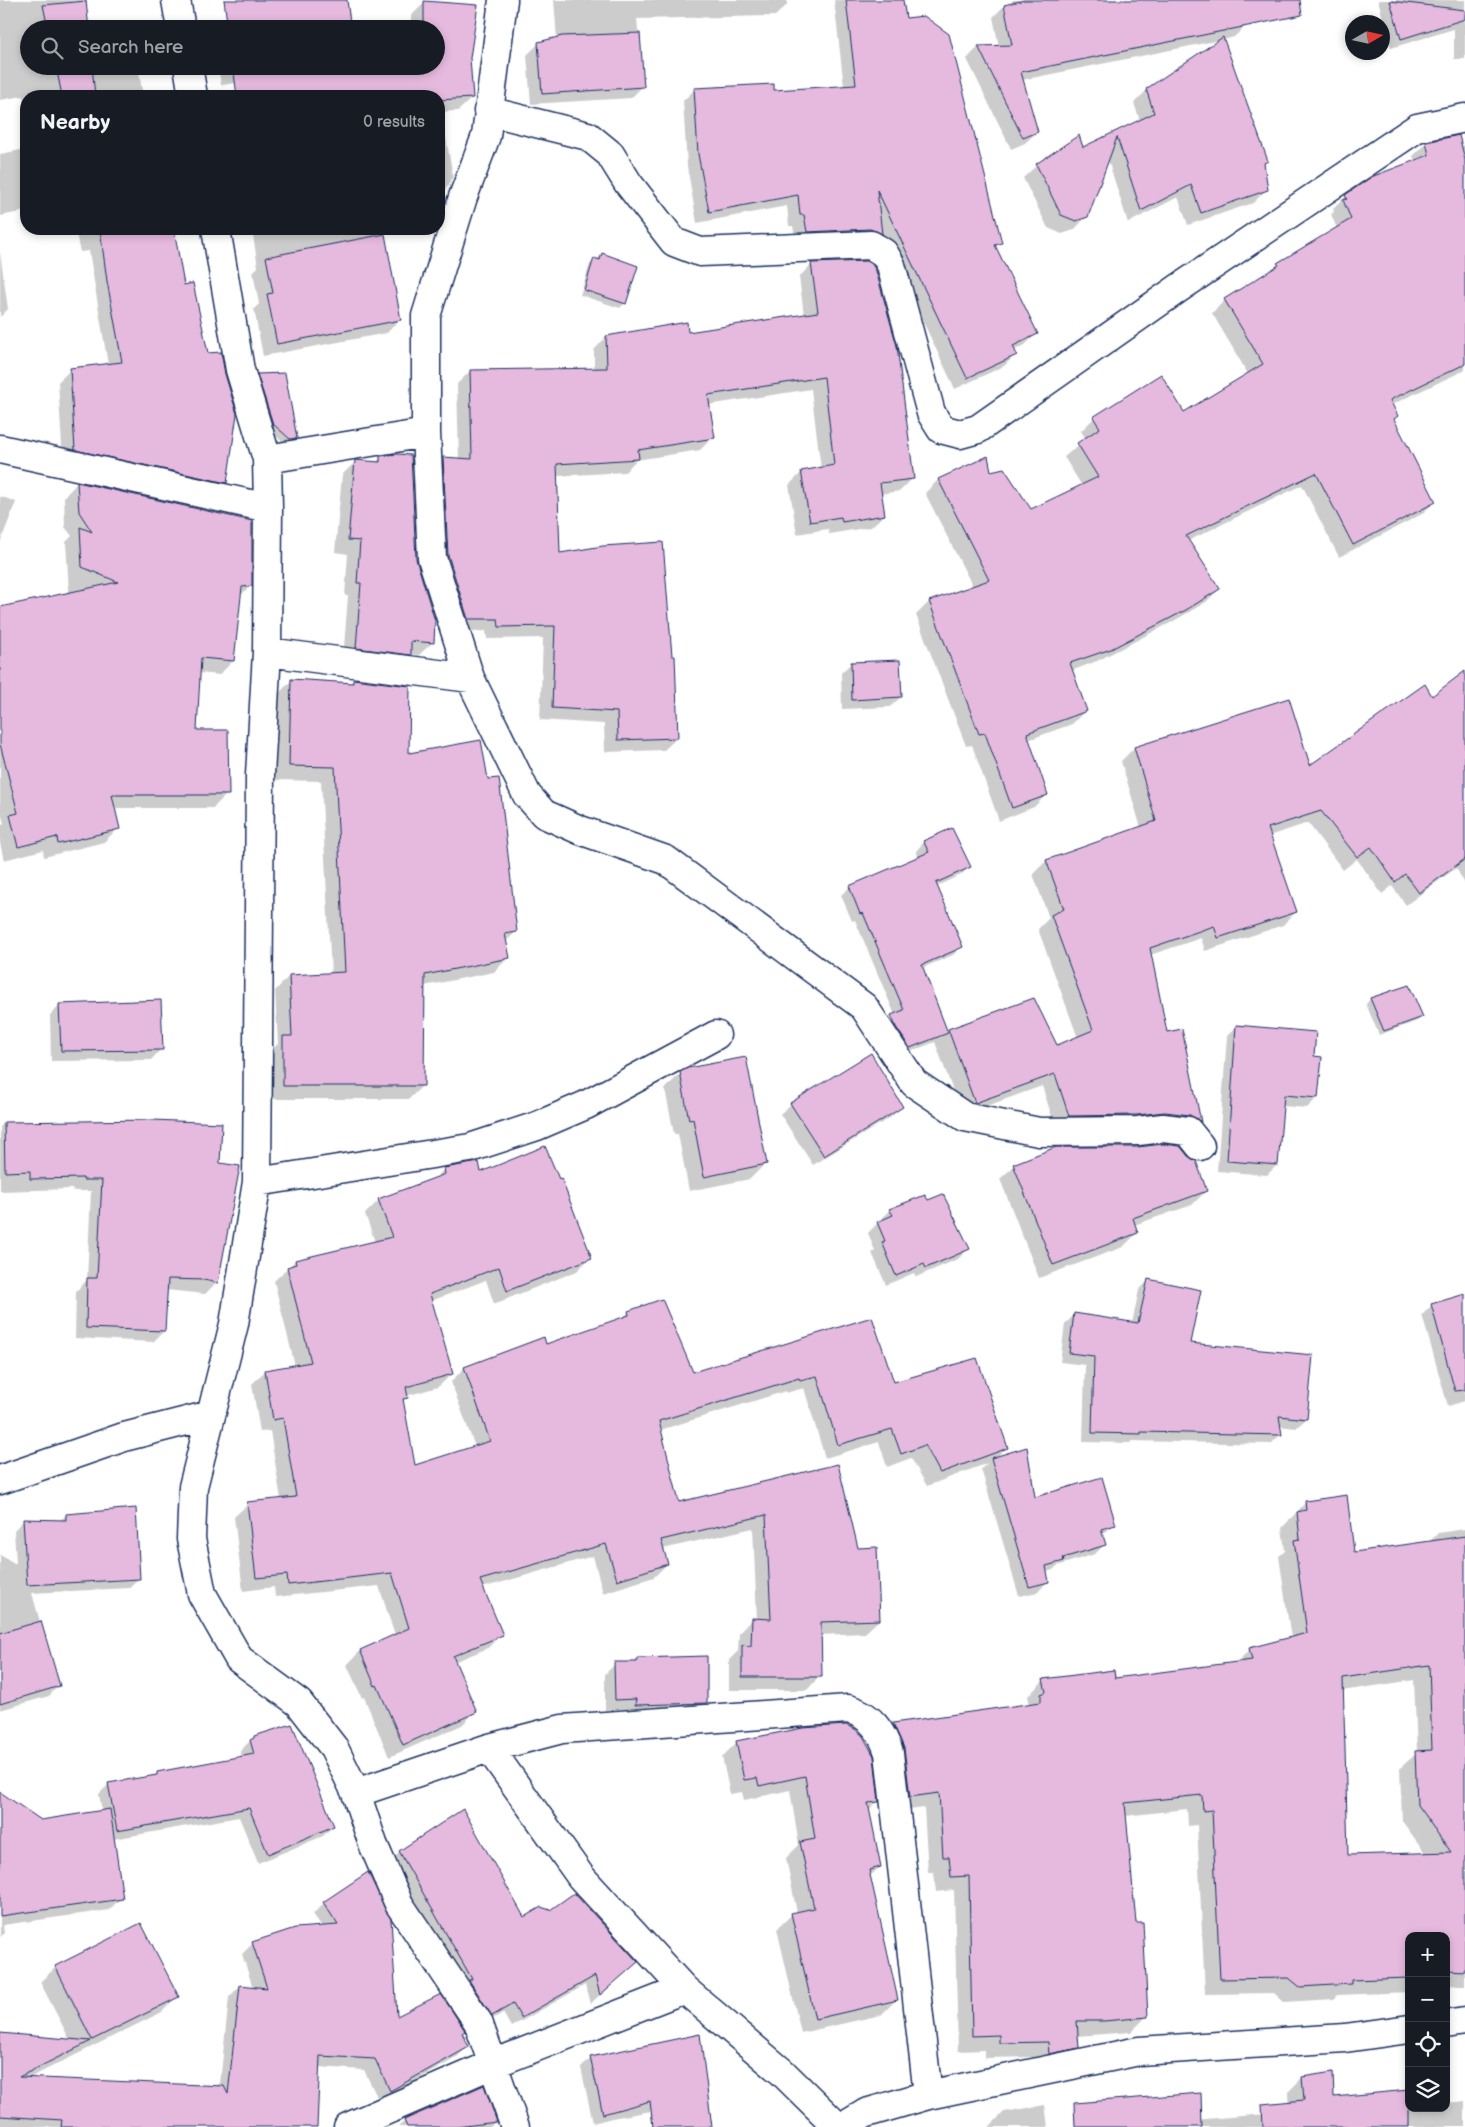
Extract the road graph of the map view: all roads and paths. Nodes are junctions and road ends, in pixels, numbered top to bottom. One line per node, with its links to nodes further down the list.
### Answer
1 (176, 0): 3 (street)
2 (502, 0): 6 (street)
3 (179, 20)
4 (190, 75): 5 (street)
5 (192, 90)
6 (488, 111): 7 (street); 9 (street)
7 (1465, 118)
8 (217, 235): 11 (street)
9 (426, 434): 11 (street); 14 (street)
10 (0, 449): 12 (street)
11 (267, 459): 12 (street)
12 (268, 508): 13 (street)
13 (267, 652): 14 (street); 17 (street)
14 (470, 678): 16 (street)
15 (716, 1035): 17 (street)
16 (1200, 1146)
17 (257, 1182): 18 (street)
18 (210, 1415): 19 (street); 21 (street)
19 (0, 1480)
20 (489, 1748): 21 (street); 22 (street); 27 (street)
21 (356, 1792): 26 (street)
22 (684, 1989): 26 (street); 30 (street)
23 (1465, 2021): 24 (street)
24 (1450, 2023)
25 (1405, 2030): 27 (street)
26 (493, 2064): 28 (street); 29 (street)
27 (928, 2095): 31 (street)
28 (348, 2127)
29 (515, 2127)
30 (838, 2127)
31 (843, 2127)

